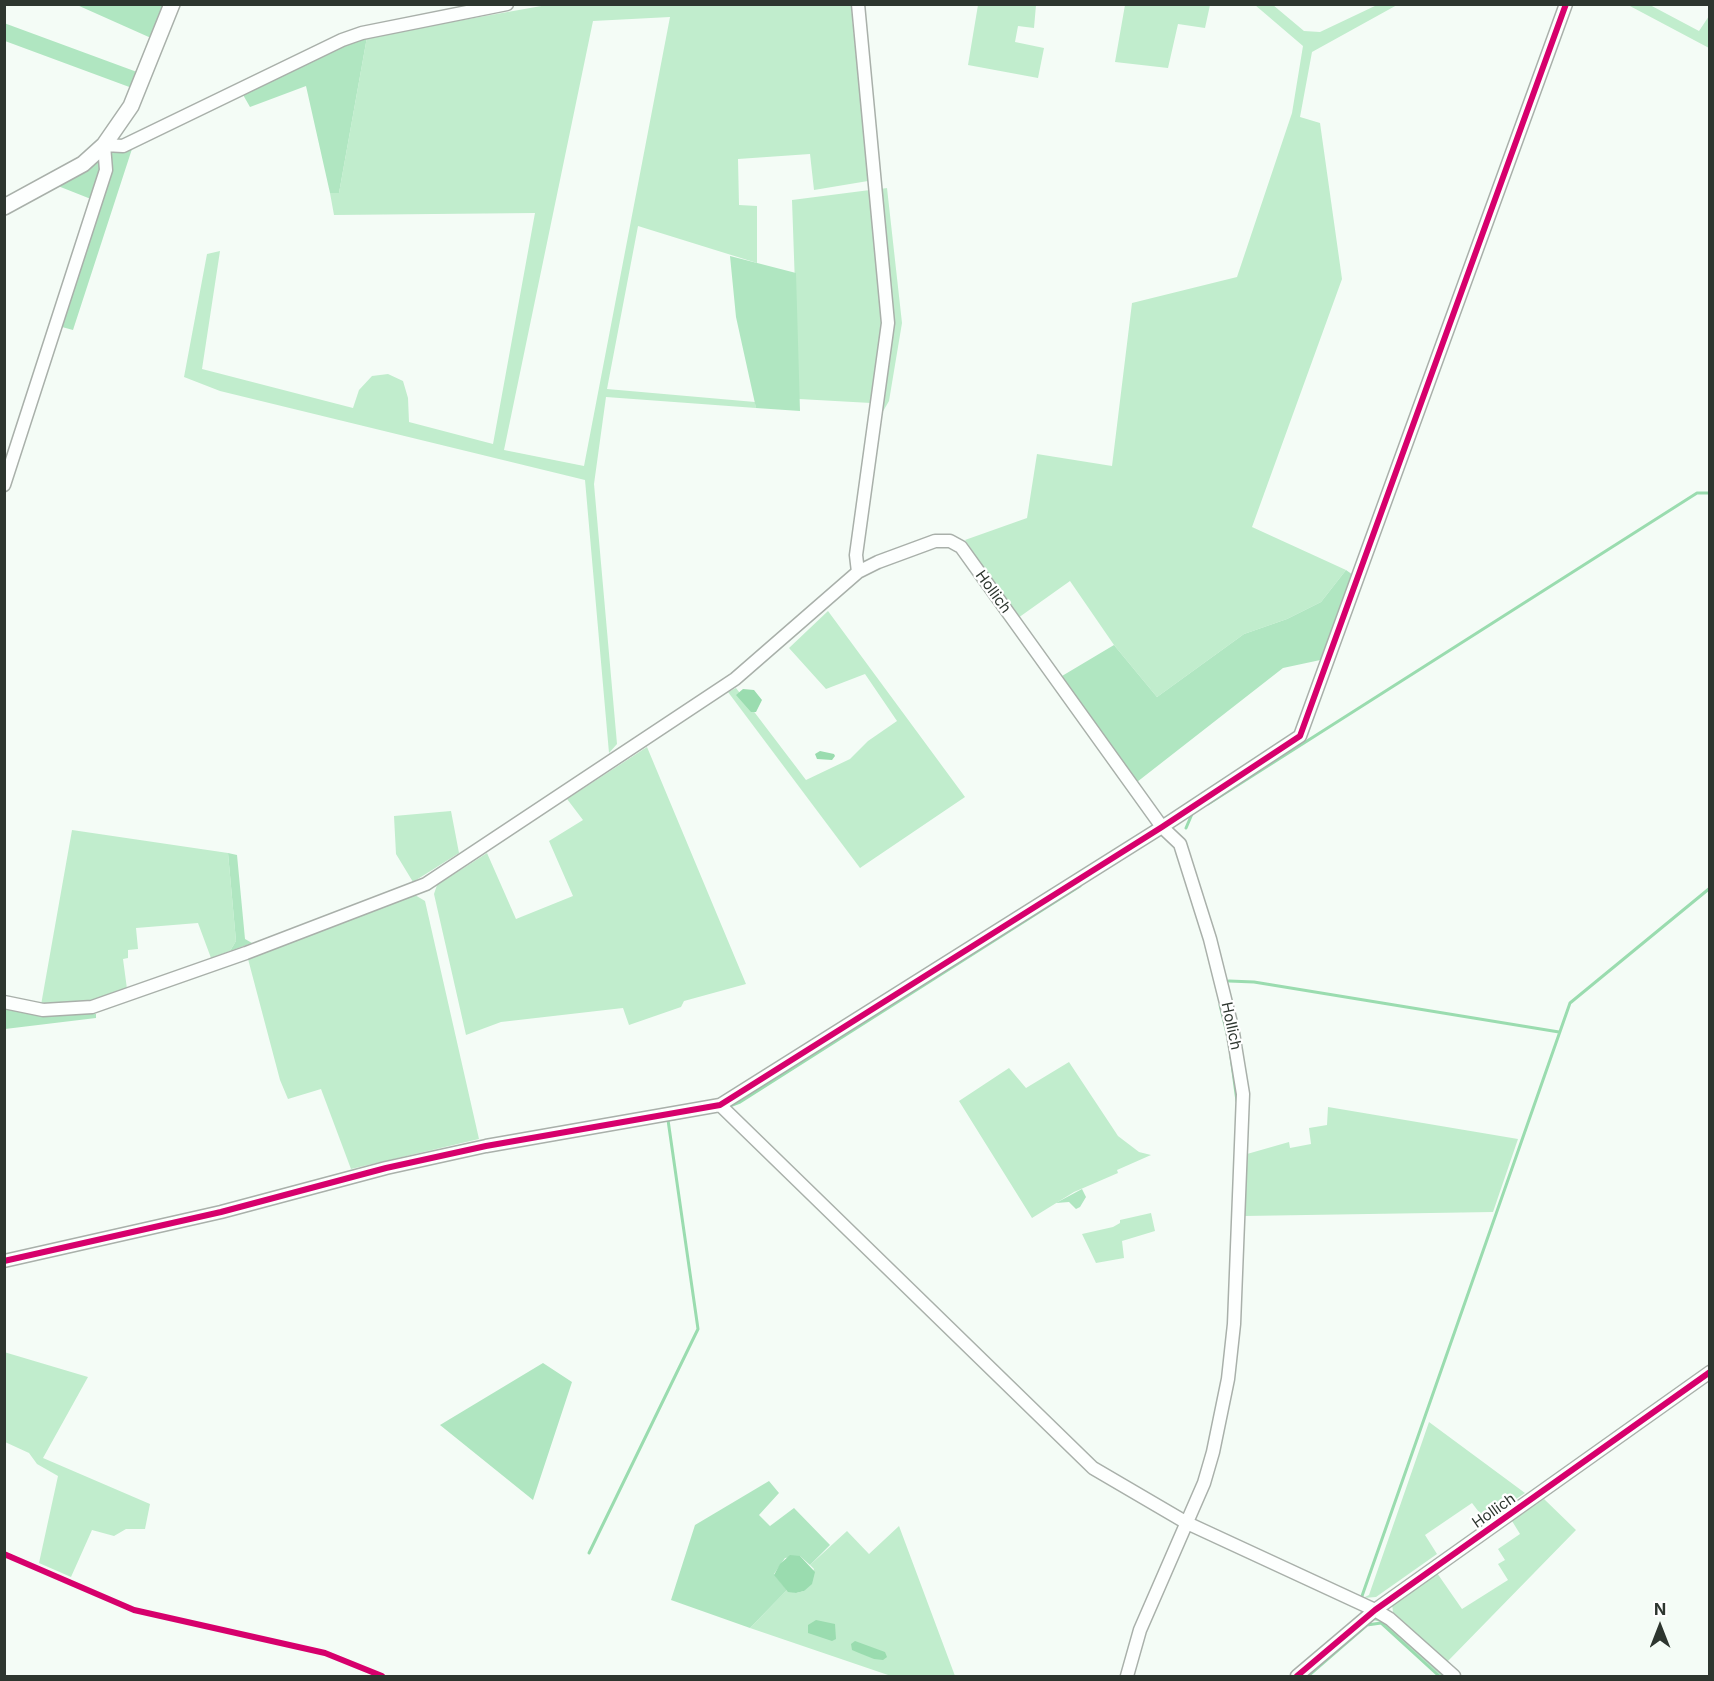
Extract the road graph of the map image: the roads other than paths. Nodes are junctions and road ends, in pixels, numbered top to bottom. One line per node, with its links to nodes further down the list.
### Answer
1 (172, 4): 5 (main road)
2 (507, 4): 5 (street)
3 (858, 4): 8 (street)
4 (1566, 4): 9 (street)
5 (104, 145): 6 (main road); 7 (street)
6 (4, 207)
7 (4, 485)
8 (858, 572): 9 (street, Hollich); 10 (street, Hollich)
9 (1162, 827): 11 (street); 14 (street, Hollich)
10 (4, 1002)
11 (720, 1105): 12 (street); 14 (street)
12 (4, 1262)
13 (1710, 1372): 15 (street, Hollich)
14 (1187, 1523): 15 (street); 16 (street, Hollich)
15 (1375, 1610): 17 (street, Hollich); 18 (street)
16 (1127, 1677)
17 (1297, 1677)
18 (1454, 1677)

